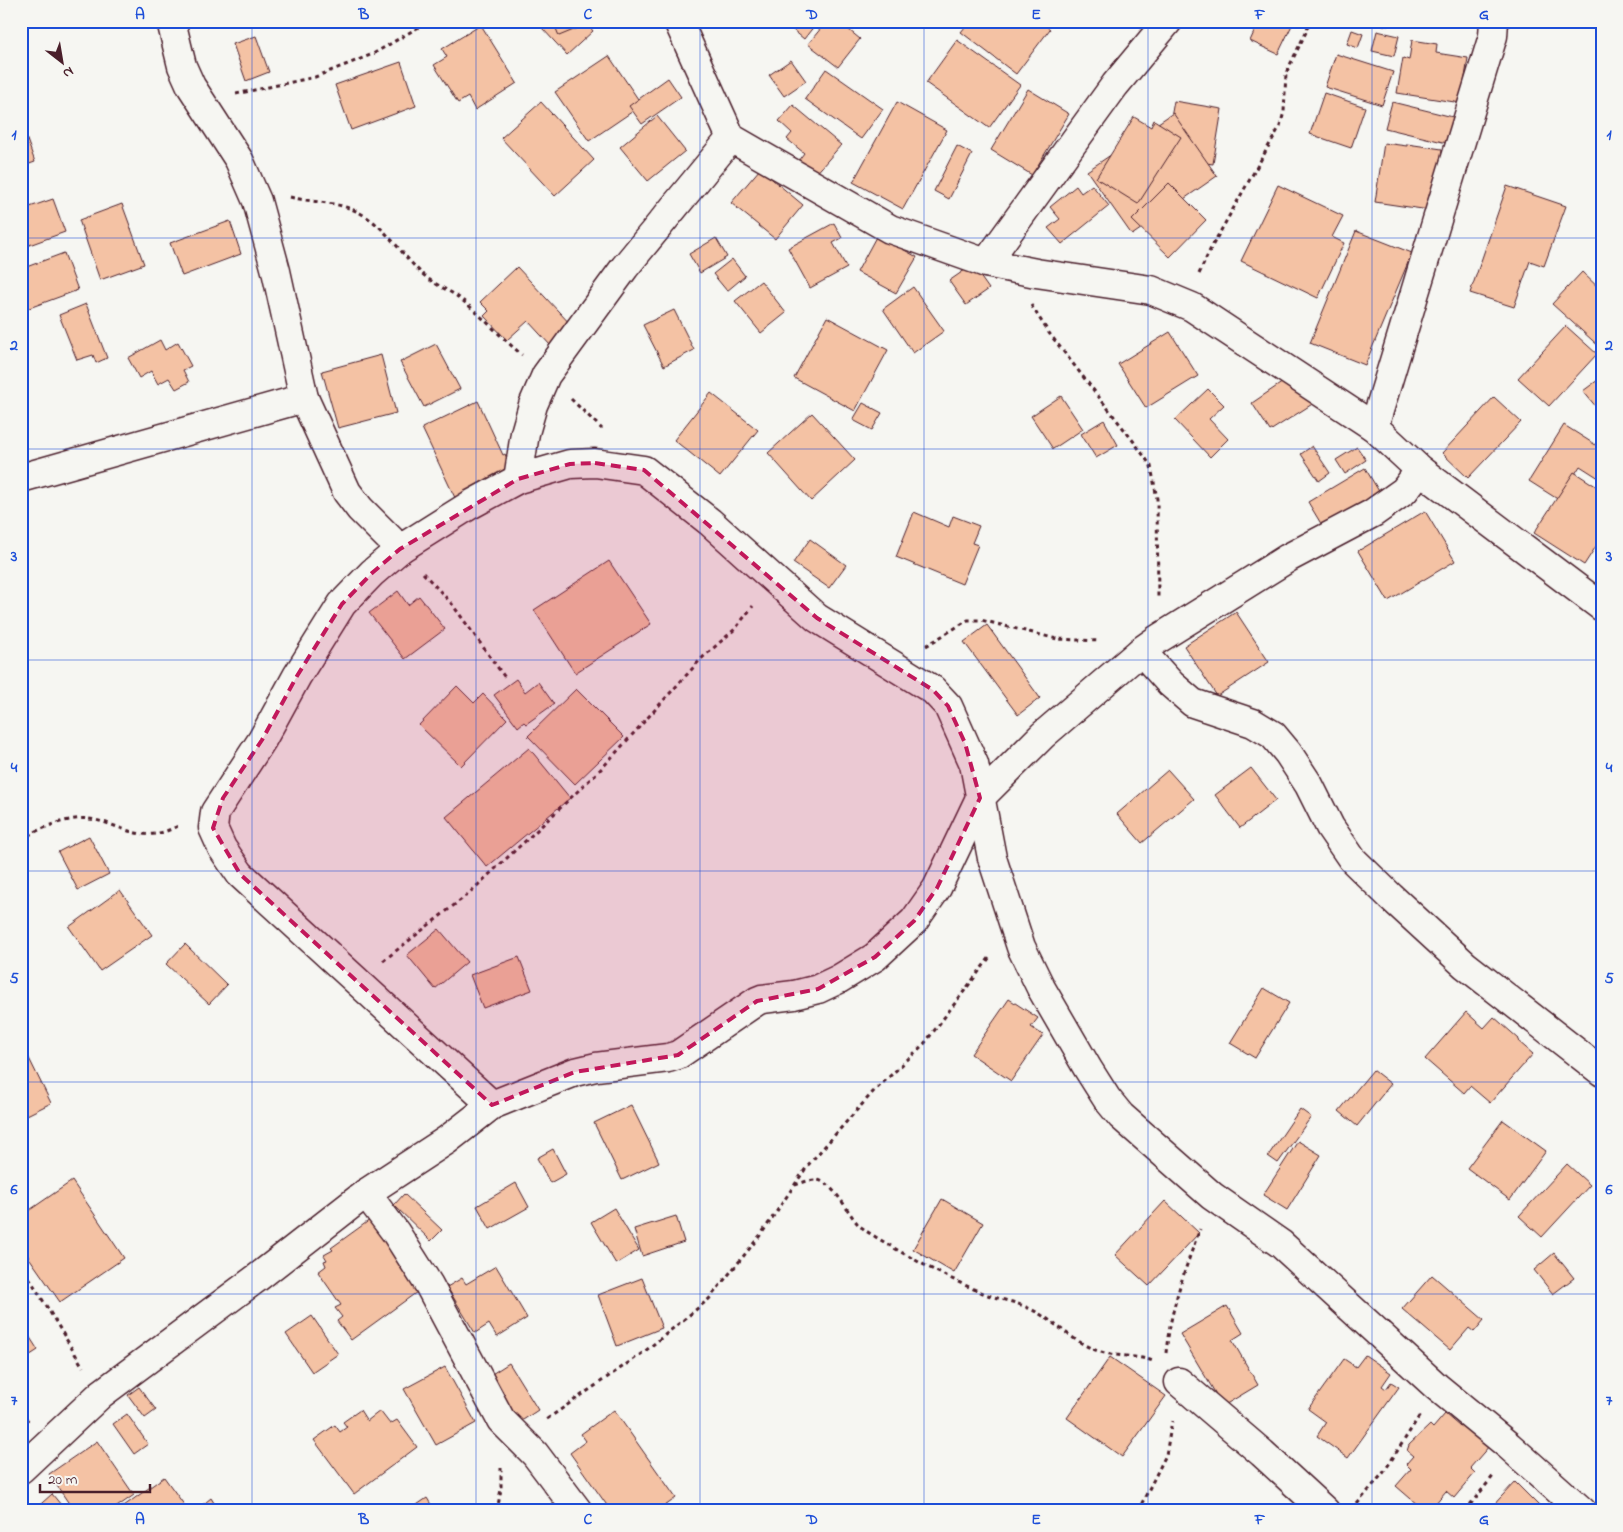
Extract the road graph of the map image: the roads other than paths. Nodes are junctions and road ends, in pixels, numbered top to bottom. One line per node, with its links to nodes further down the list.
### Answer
1 (171, 21): 7 (street)
2 (678, 21): 5 (street)
3 (1168, 21): 6 (street)
4 (1494, 21): 8 (street)
5 (731, 138): 6 (street); 11 (street)
6 (998, 265): 8 (street)
7 (304, 398): 10 (street); 12 (street)
8 (1374, 427): 9 (street)
9 (1420, 470): 13 (street); 14 (street)
10 (21, 478)
11 (518, 479): 12 (street); 15 (street)
12 (400, 549): 17 (street)
13 (1602, 607)
14 (1149, 645): 15 (street); 16 (street)
15 (980, 798): 17 (street); 23 (street)
16 (1602, 1072)
17 (492, 1105): 18 (street)
18 (366, 1193): 20 (street); 21 (street)
19 (1179, 1382): 22 (street)
20 (21, 1469)
21 (578, 1511)
22 (1325, 1511)
23 (1582, 1511)

